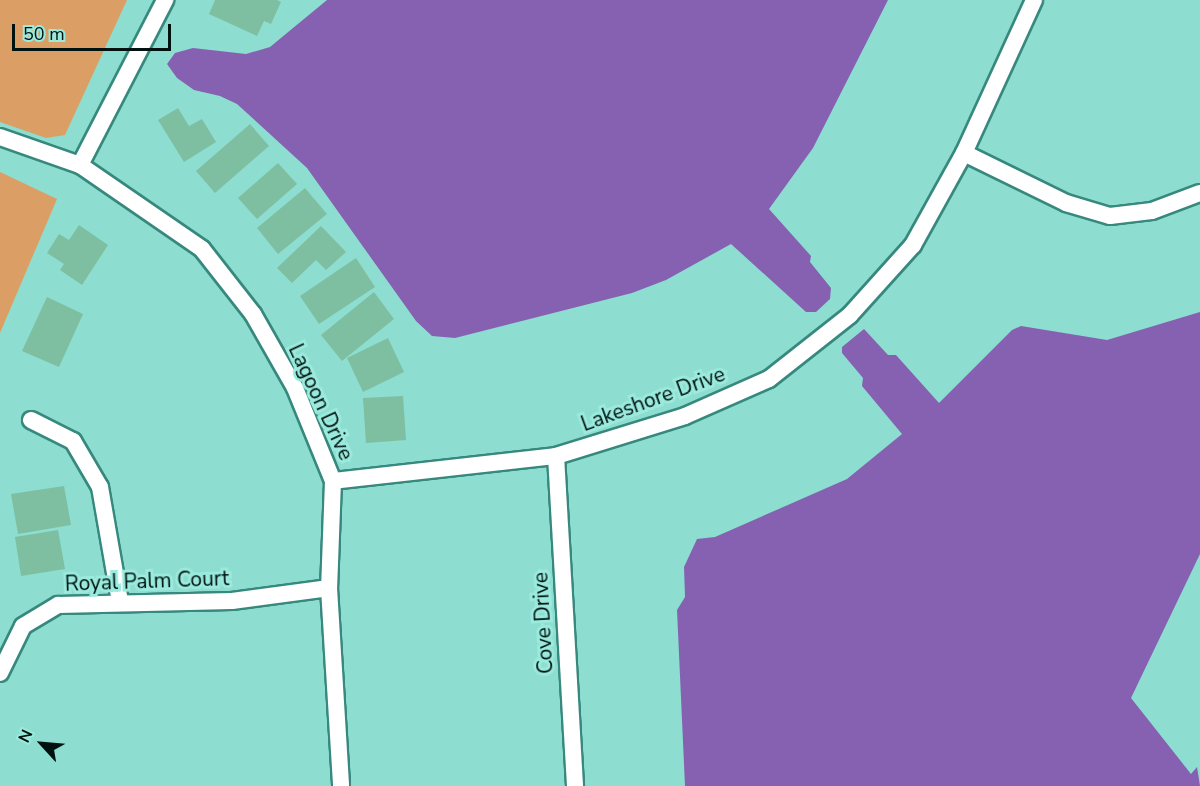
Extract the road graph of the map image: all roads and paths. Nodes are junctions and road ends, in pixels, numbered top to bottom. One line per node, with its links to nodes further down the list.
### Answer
1 (165, 0): 5 (street)
2 (1034, 0): 4 (street, Lakeshore Drive)
3 (2, 138): 5 (street, Lagoon Drive)
4 (964, 153): 6 (street); 8 (street, Lakeshore Drive)
5 (80, 165): 9 (street, Lagoon Drive)
6 (1200, 193)
7 (32, 420): 11 (street)
8 (556, 456): 9 (street, Lakeshore Drive); 14 (street, Cove Drive)
9 (333, 481): 10 (street, Lagoon Drive)
10 (329, 588): 11 (street, Royal Palm Court); 13 (street, Lagoon Drive)
11 (120, 602): 12 (street, Royal Palm Court)
12 (0, 673)
13 (341, 786)
14 (575, 786)

